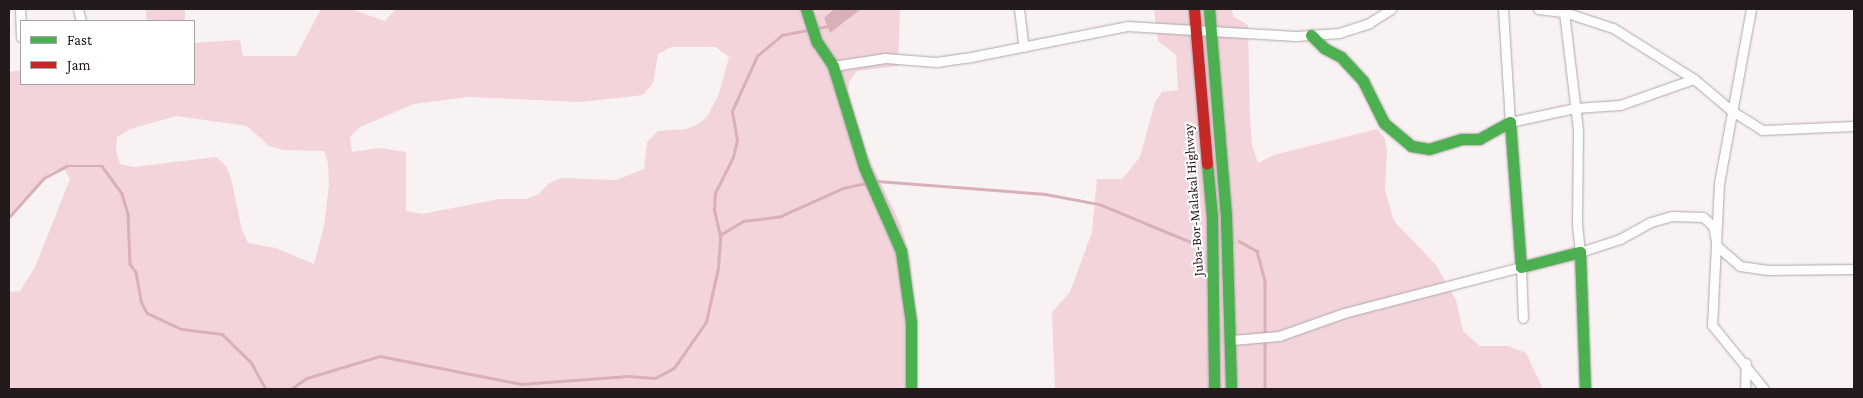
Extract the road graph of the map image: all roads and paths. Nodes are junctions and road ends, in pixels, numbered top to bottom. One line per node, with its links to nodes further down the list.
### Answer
1 (1019, 9): 13 (street)
2 (1194, 9): 10 (main road, Juba-Bor-Malakal Highway)
3 (1209, 9): 11 (main road)
4 (1391, 9): 12 (street)
5 (1504, 9): 18 (street)
6 (1538, 9): 8 (street)
7 (1751, 9): 17 (street)
8 (1564, 12): 15 (street); 16 (street)
9 (808, 13): 14 (main road)
10 (1195, 29): 11 (street); 13 (street); 28 (main road, Juba-Bor-Malakal Highway)
11 (1210, 30): 12 (street); 25 (main road)
12 (1311, 35): 18 (main road)
13 (1024, 47): 14 (street)
14 (833, 66): 27 (main road)
15 (1694, 79): 16 (street); 17 (street)
16 (1575, 108): 18 (street); 21 (street)
17 (1732, 111): 19 (street); 20 (street)
18 (1510, 122): 22 (main road)
19 (1854, 126)
20 (1717, 246): 21 (street); 23 (street); 26 (street)
21 (1580, 252): 22 (main road); 30 (main road)
22 (1521, 267): 24 (street); 25 (street)
23 (1854, 269)
24 (1523, 318)
25 (1232, 340): 29 (main road)
26 (1746, 363): 31 (street); 32 (street)
27 (911, 389)
28 (1214, 389)
29 (1231, 389)
30 (1585, 389)
31 (1745, 389)
32 (1764, 389)

